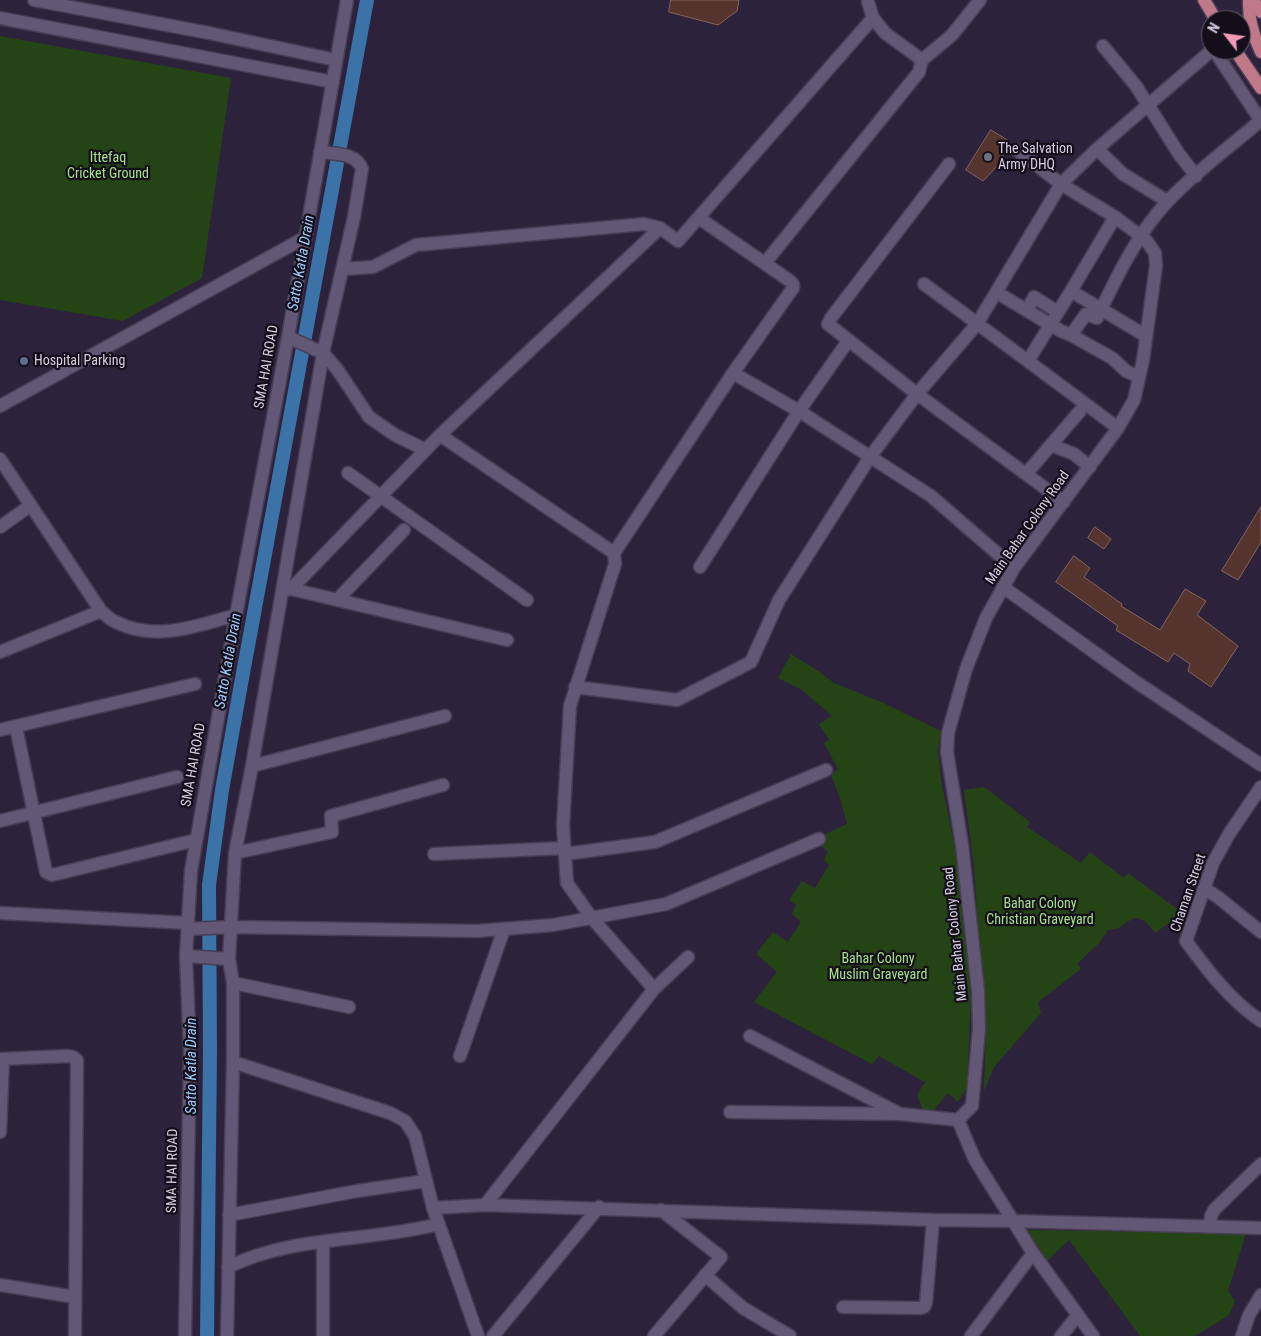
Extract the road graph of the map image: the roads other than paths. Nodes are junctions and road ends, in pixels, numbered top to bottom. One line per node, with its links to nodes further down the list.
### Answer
1 (34, 0): 12 (street)
2 (347, 0): 12 (street, SMA HAI ROAD)
3 (980, 0): 13 (street)
4 (1249, 0): 11 (main road)
5 (1253, 0): 7 (main road)
6 (868, 1): 9 (street)
7 (1261, 12)
8 (0, 18): 17 (street)
9 (873, 18): 13 (street); 28 (street)
10 (1103, 46): 19 (street)
11 (1261, 52)
12 (336, 60): 17 (street, SMA HAI ROAD)
13 (922, 60): 33 (street)
14 (1201, 60): 19 (street)
15 (1220, 60): 20 (street)
16 (1241, 60): 18 (main road)
17 (333, 82): 23 (street, SMA HAI ROAD)
18 (1261, 88)
19 (1147, 106): 21 (street); 25 (street)
20 (1261, 121): 25 (street)
21 (1097, 149): 26 (street); 27 (street)
22 (1017, 150): 26 (street, Main Bahar Colony Road)
23 (324, 153): 32 (street, SMA HAI ROAD); 34 (street)
24 (949, 164): 46 (street)
25 (1196, 176): 27 (street)
26 (1061, 184): 29 (street, Main Bahar Colony Road); 37 (street)
27 (1167, 201): 31 (street)
28 (699, 218): 30 (street); 33 (street)
29 (1115, 218): 31 (street, Main Bahar Colony Road); 36 (street)
30 (660, 228): 34 (street); 56 (street)
31 (1141, 236): 38 (street); 44 (street, Main Bahar Colony Road)
32 (304, 238): 45 (street, SMA HAI ROAD); 52 (street)
33 (765, 263): 49 (street)
34 (342, 269): 47 (street)
35 (924, 284): 41 (street)
36 (1071, 291): 38 (street); 40 (street)
37 (996, 292): 39 (street); 41 (street)
38 (1101, 309): 43 (street); 44 (street)
39 (1027, 310): 40 (street); 42 (street)
40 (1058, 312): 42 (street)
41 (977, 324): 48 (street); 51 (street)
42 (1050, 325): 43 (street); 48 (street)
43 (1071, 335): 50 (street)
44 (1146, 336): 50 (street, Main Bahar Colony Road)
45 (292, 339): 47 (street); 77 (street, SMA HAI ROAD)
46 (848, 341): 51 (street); 53 (street)
47 (318, 351): 58 (street); 73 (street)
48 (1028, 361): 55 (street)
49 (733, 373): 53 (street); 69 (street)
50 (1139, 377): 55 (street, Main Bahar Colony Road)
51 (917, 394): 59 (street); 63 (street)
52 (0, 406)
53 (800, 411): 59 (street); 70 (street)
54 (1080, 411): 57 (street)
55 (1118, 428): 61 (street, Main Bahar Colony Road)
56 (440, 435): 58 (street); 69 (street)
57 (1051, 445): 61 (street); 63 (street)
58 (426, 450): 64 (street)
59 (870, 457): 71 (street); 81 (street)
60 (0, 459): 66 (street)
61 (1090, 467): 65 (street, Main Bahar Colony Road)
62 (348, 473): 64 (street)
63 (1026, 474): 65 (street)
64 (381, 496): 73 (street); 75 (street)
65 (1064, 502): 71 (street, Main Bahar Colony Road)
66 (31, 505): 67 (street); 76 (street)
67 (0, 527)
68 (404, 530): 74 (street)
69 (614, 553): 81 (street)
70 (700, 568)
71 (1014, 568): 72 (street, Main Bahar Colony Road)
72 (1003, 587): 86 (street); 118 (street, Main Bahar Colony Road)
73 (286, 590): 74 (street); 85 (street)
74 (337, 600): 78 (street)
75 (527, 600)
76 (101, 610): 77 (street); 79 (street)
77 (236, 615): 94 (street, SMA HAI ROAD)
78 (507, 640)
79 (0, 652)
80 (196, 684): 83 (street)
81 (575, 687): 95 (street)
82 (445, 716): 85 (street)
83 (16, 727): 84 (street); 91 (street)
84 (0, 730)
85 (252, 766): 96 (street)
86 (1261, 766)
87 (826, 770): 95 (street)
88 (177, 777): 91 (street)
89 (442, 785): 96 (street)
90 (1261, 787): 98 (street, Chaman Street)
91 (34, 813): 92 (street); 94 (street)
92 (0, 821)
93 (819, 839): 100 (street)
94 (196, 840): 101 (street, SMA HAI ROAD)
95 (565, 851): 97 (street); 100 (street)
96 (235, 853): 102 (street)
97 (434, 854)
98 (1204, 888): 104 (street); 111 (street, Chaman Street)
99 (0, 913): 101 (street)
100 (591, 917): 103 (street); 109 (street)
101 (191, 927): 102 (street); 105 (street, SMA HAI ROAD)
102 (225, 927): 103 (street); 107 (street)
103 (504, 929): 113 (street)
104 (1261, 932)
105 (191, 957): 107 (street); 143 (street, SMA HAI ROAD)
106 (688, 957): 109 (street)
107 (222, 959): 108 (street)
108 (233, 983): 110 (street); 115 (street)
109 (654, 989): 122 (street)
110 (349, 1007)
111 (1261, 1021)
112 (750, 1036): 117 (street)
113 (460, 1056)
114 (2, 1059): 119 (street); 138 (street)
115 (232, 1062): 121 (street); 126 (street)
116 (730, 1112): 117 (street)
117 (900, 1114): 118 (street)
118 (958, 1120): 128 (street)
119 (0, 1132)
120 (1261, 1164): 130 (street)
121 (426, 1181): 123 (street); 126 (street)
122 (485, 1205): 123 (street); 124 (street)
123 (433, 1208): 129 (street)
124 (599, 1208): 125 (street); 147 (street)
125 (661, 1210): 127 (street); 135 (street)
126 (229, 1215): 134 (street)
127 (933, 1220): 128 (street); 139 (street)
128 (1013, 1220): 130 (street); 133 (street)
129 (439, 1224): 132 (street); 146 (street)
130 (1210, 1226): 131 (street)
131 (1261, 1228)
132 (323, 1242): 134 (street); 145 (street)
133 (1033, 1253): 140 (street); 150 (street)
134 (228, 1268): 144 (street)
135 (705, 1275): 141 (street); 148 (street)
136 (0, 1285): 138 (street)
137 (1261, 1295): 153 (street)
138 (75, 1297): 142 (street)
139 (843, 1307)
140 (1078, 1315): 151 (street); 152 (street)
141 (770, 1331): 149 (street)
142 (75, 1336)
143 (184, 1336)
144 (227, 1336)
145 (323, 1336)
146 (478, 1336)
147 (493, 1336)
148 (654, 1336)
149 (790, 1336)
150 (971, 1336)
151 (1061, 1336)
152 (1093, 1336)
153 (1242, 1336)

